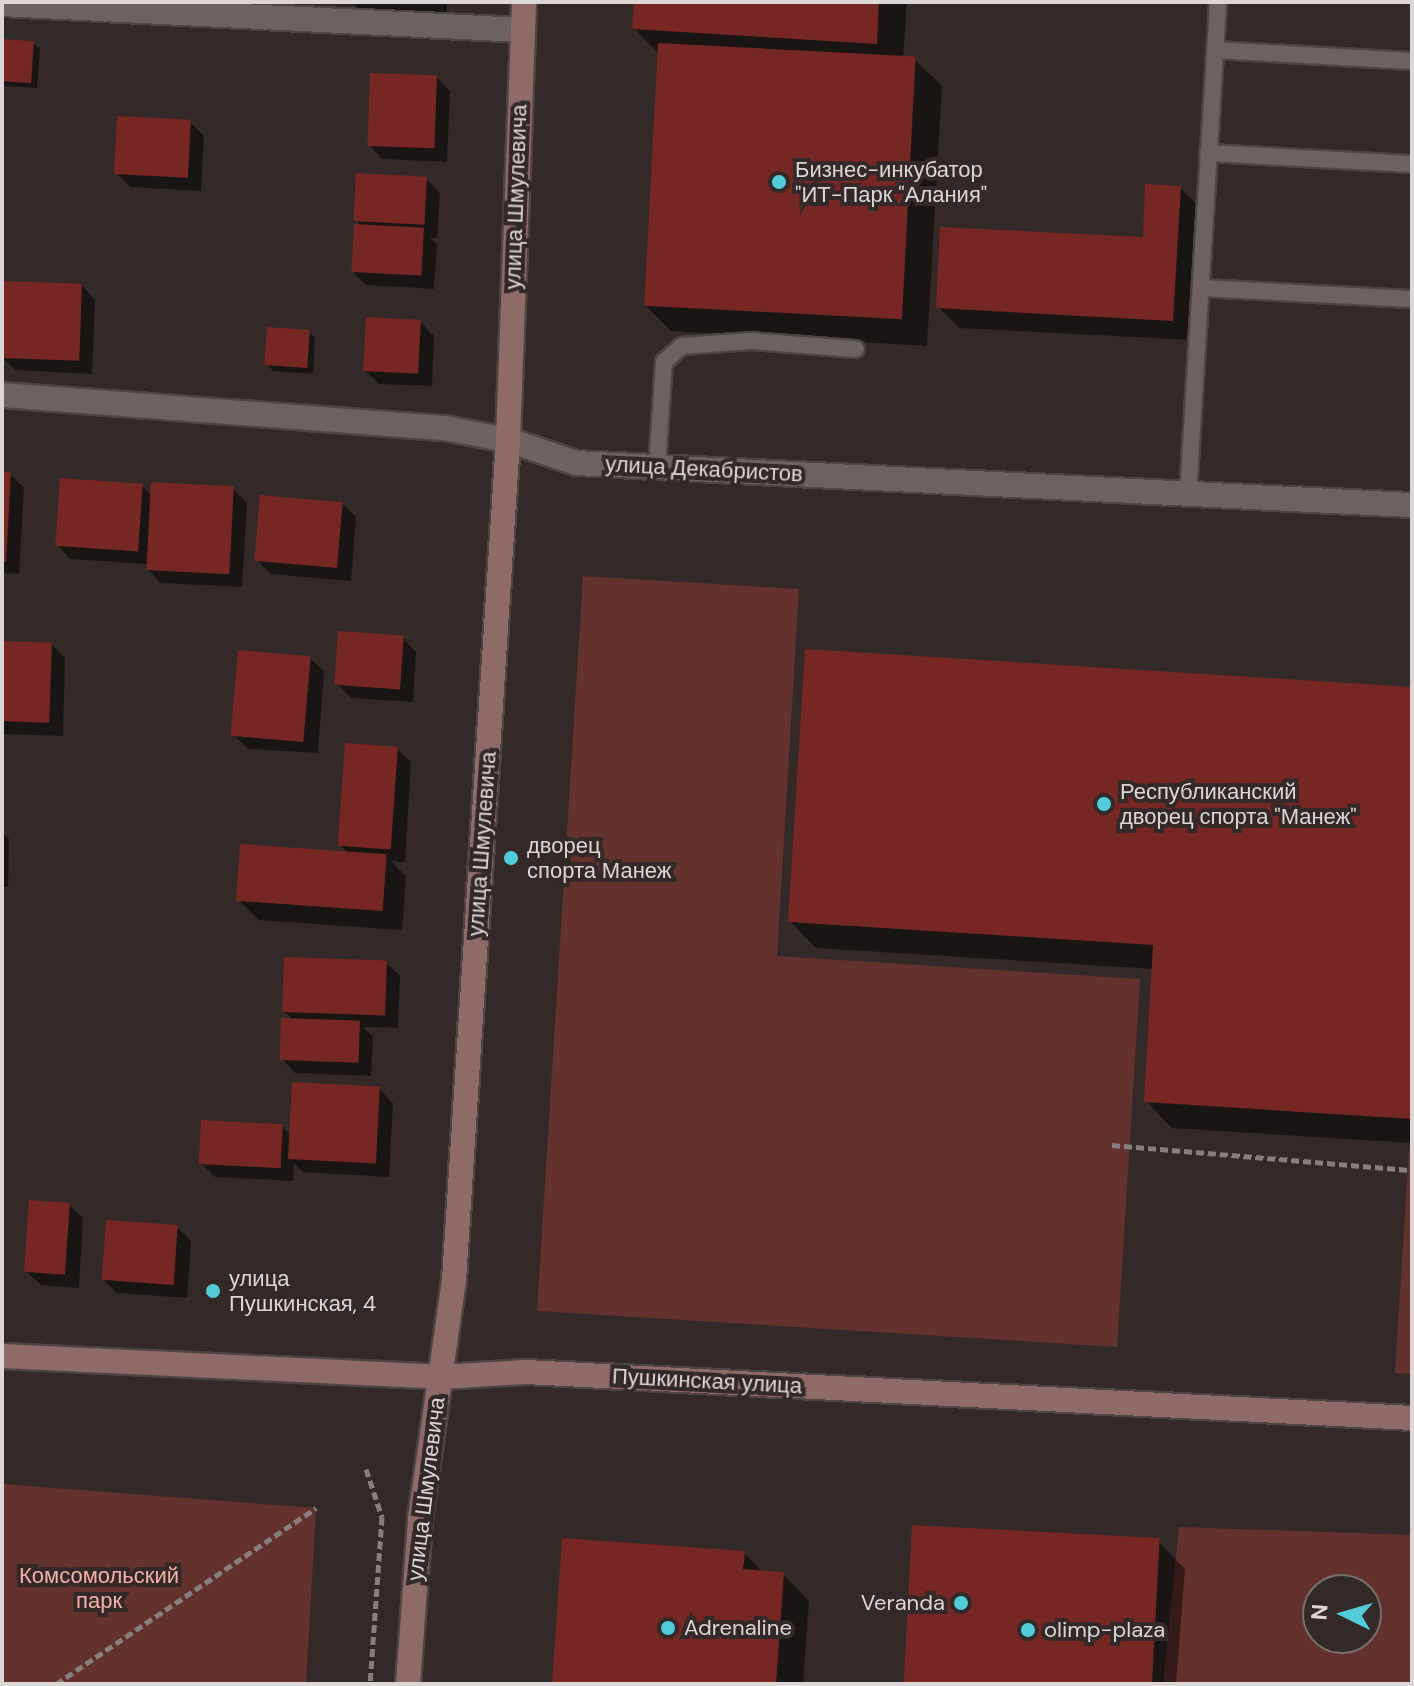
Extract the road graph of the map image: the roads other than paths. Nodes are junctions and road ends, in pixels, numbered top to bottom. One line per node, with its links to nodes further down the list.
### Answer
1 (524, 2): 4 (main road, улица Шмулевича)
2 (1218, 2): 5 (lane)
3 (2, 4): 4 (street)
4 (522, 30): 13 (main road, улица Шмулевича)
5 (1215, 50): 6 (lane); 7 (lane)
6 (1412, 61)
7 (1208, 153): 8 (lane); 9 (lane)
8 (1412, 164)
9 (1201, 288): 10 (lane); 15 (lane)
10 (1412, 299)
11 (856, 349): 14 (lane)
12 (2, 395): 13 (street, улица Декабристов)
13 (508, 440): 14 (street, улица Декабристов); 18 (main road, улица Шмулевича)
14 (657, 467): 15 (street, улица Декабристов)
15 (1188, 494): 16 (street, улица Декабристов)
16 (1412, 505)
17 (2, 1356): 18 (main road, Пушкинская улица)
18 (440, 1377): 19 (main road, Пушкинская улица); 20 (main road, улица Шмулевича)
19 (1412, 1418)
20 (408, 1684)

